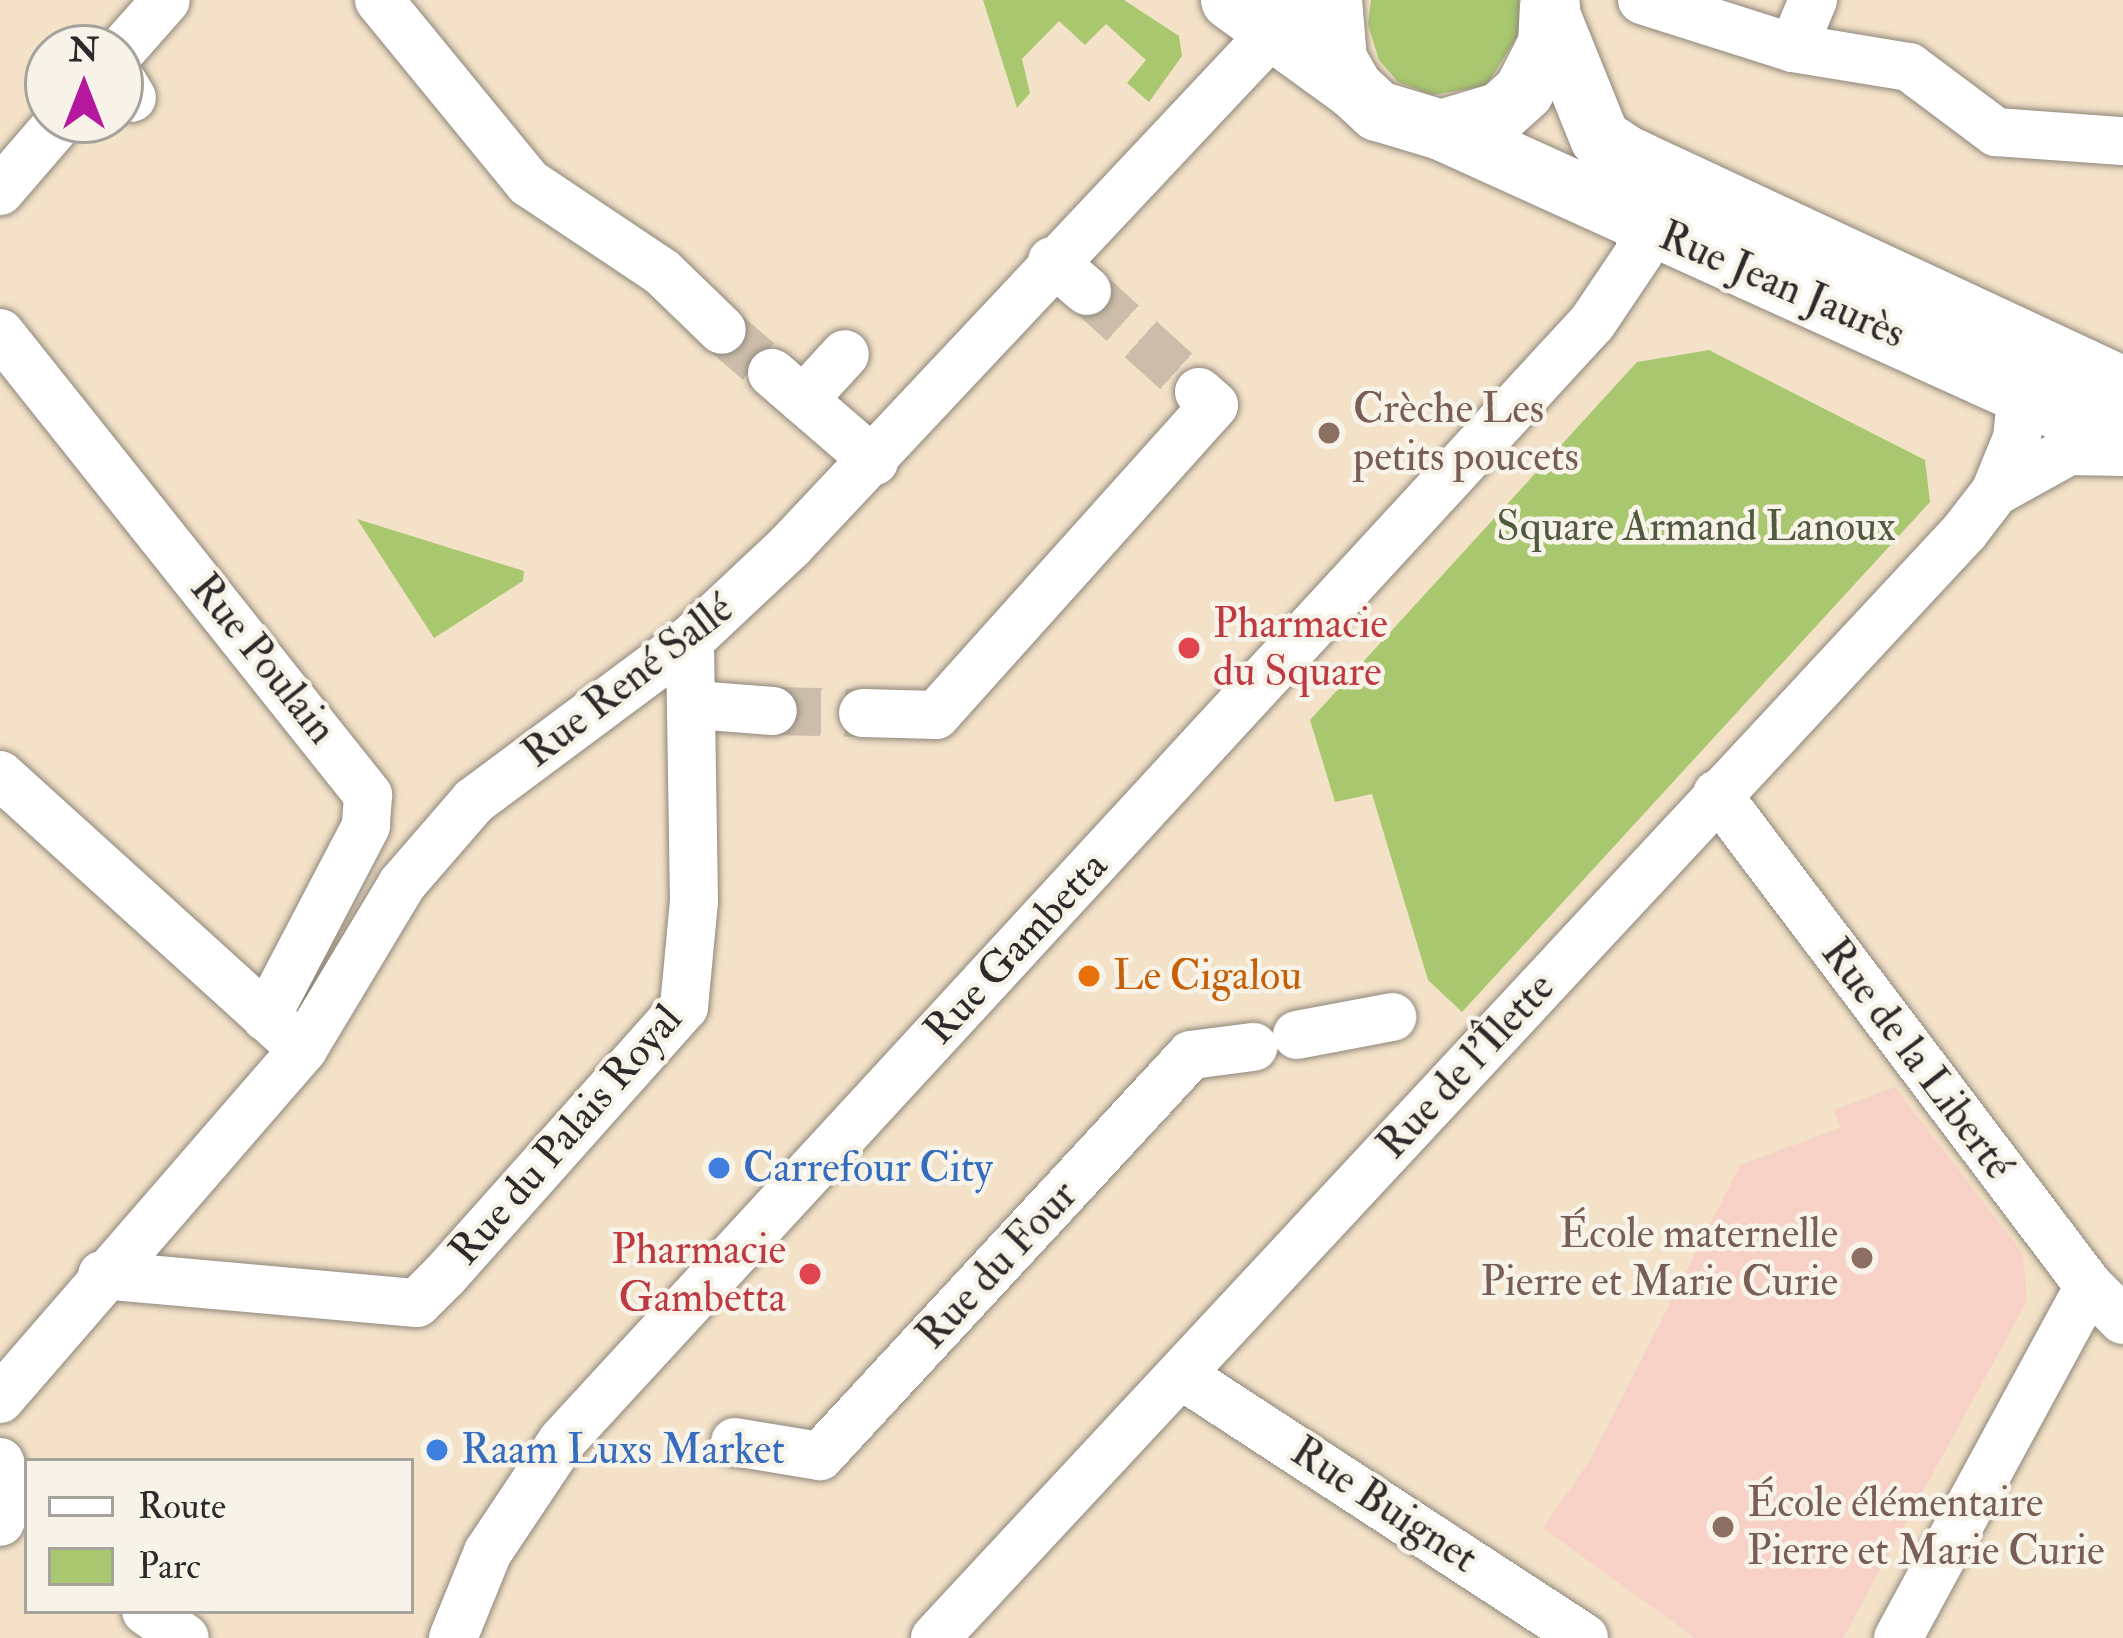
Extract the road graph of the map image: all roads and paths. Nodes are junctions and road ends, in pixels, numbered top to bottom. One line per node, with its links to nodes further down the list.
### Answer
1 (166, 0): 8 (street)
2 (379, 0): 20 (street)
3 (1332, 0): 10 (main road)
4 (1642, 0): 9 (street)
5 (1813, 0): 9 (street)
6 (1550, 9): 11 (main road); 12 (main road)
7 (1268, 10): 10 (main road, Rue Jean Jaurès); 28 (street, Rue René Sallé)
8 (144, 40)
9 (1793, 48): 13 (street)
10 (1354, 89): 11 (main road, Rue Jean Jaurès)
11 (1441, 130): 16 (main road, Rue Jean Jaurès)
12 (1600, 138): 17 (street); 19 (main road, Rue Jean Jaurès)
13 (2123, 141)
14 (40, 144): 15 (street)
15 (0, 191)
16 (1577, 193): 17 (main road, Rue Jean Jaurès); 18 (street)
17 (1643, 225): 18 (street, Rue Gambetta); 24 (main road, Rue Jean Jaurès)
18 (1616, 284): 49 (street, Rue Gambetta)
19 (1975, 324): 23 (main road, Rue Jean Jaurès); 24 (street)
20 (722, 330)
21 (0, 333): 36 (street, Rue Poulain)
22 (845, 354): 28 (street)
23 (2123, 388)
24 (2022, 391): 26 (main road, Rue Jean Jaurès); 29 (street, Rue de l'Îlette)
25 (1199, 392): 33 (street)
26 (2123, 439)
27 (2123, 452): 29 (street, Rue de l'Îlette)
28 (874, 461): 30 (street, Rue René Sallé)
29 (1995, 492): 35 (street, Rue de l'Îlette)
30 (690, 640): 31 (street, Rue du Palais Royal); 38 (street, Rue René Sallé)
31 (695, 705): 32 (street); 39 (street, Rue du Palais Royal)
32 (773, 711)
33 (863, 713)
34 (0, 775): 36 (street)
35 (1717, 794): 40 (street, Rue de la Liberté); 41 (street, Rue de l'Îlette)
36 (266, 1017): 38 (street)
37 (1392, 1017): 43 (street, Rue du Four)
38 (303, 1049): 39 (street, Rue René Sallé)
39 (102, 1276): 42 (street, Rue René Sallé)
40 (2113, 1308): 52 (street)
41 (1181, 1375): 47 (street, Rue Buignet); 50 (street, Rue de l'Îlette)
42 (0, 1399)
43 (735, 1442)
44 (0, 1462): 45 (street)
45 (10, 1524)
46 (150, 1614): 48 (street)
47 (1534, 1624): 51 (street, Rue Buignet)
48 (185, 1638)
49 (453, 1638)
50 (934, 1638)
51 (1584, 1638)
52 (1898, 1638)

